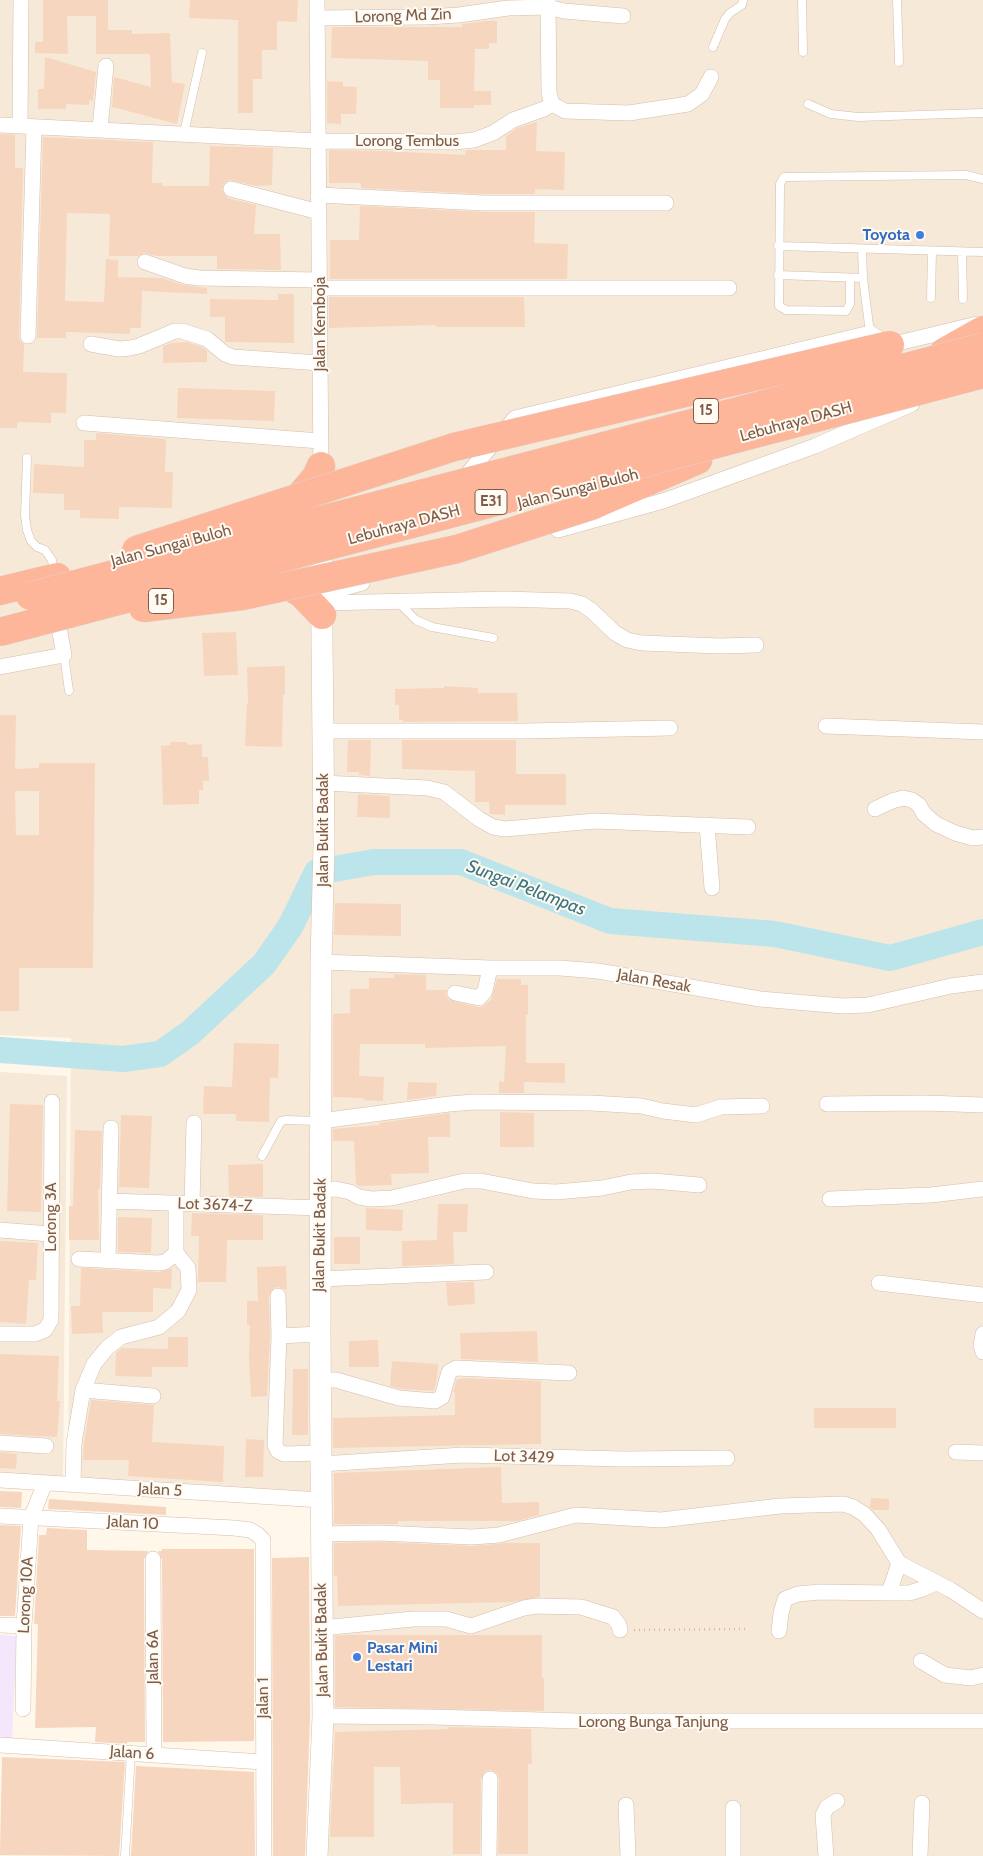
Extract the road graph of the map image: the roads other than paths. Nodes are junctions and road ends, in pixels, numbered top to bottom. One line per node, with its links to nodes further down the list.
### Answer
1 (21, 0): 19 (street)
2 (318, 0): 8 (street, Jalan Kemboja)
3 (742, 0): 9 (lane)
4 (802, 0): 10 (lane)
5 (897, 0): 12 (lane)
6 (548, 4): 7 (street, Lorong Md Zin); 8 (street, Lorong Md Zin); 15 (street)
7 (623, 16)
8 (317, 18): 22 (street, Jalan Kemboja)
9 (712, 47)
10 (803, 52)
11 (202, 53): 21 (lane)
12 (899, 62)
13 (106, 66): 20 (street)
14 (711, 76): 15 (street)
15 (552, 104): 22 (street, Lorong Tembus)
16 (808, 104): 17 (lane)
17 (983, 113)
18 (0, 125): 19 (street, Lorong Tembus)
19 (27, 127): 20 (street, Lorong Tembus); 43 (street)
20 (100, 129): 21 (street, Lorong Tembus)
21 (184, 134): 22 (street, Lorong Tembus)
22 (318, 141): 25 (street, Jalan Kemboja)
23 (983, 179): 28 (lane)
24 (231, 189): 27 (street)
25 (318, 195): 26 (street); 27 (street, Jalan Kemboja)
26 (666, 203)
27 (319, 212): 37 (street, Jalan Kemboja)
28 (778, 246): 29 (lane); 34 (lane)
29 (862, 249): 30 (lane); 36 (lane)
30 (932, 251): 31 (lane); 39 (lane)
31 (962, 252): 32 (lane); 40 (lane)
32 (983, 252)
33 (145, 262): 37 (street)
34 (778, 276): 35 (lane); 35 (lane)
35 (850, 278): 36 (lane)
36 (863, 278): 44 (lane)
37 (319, 284): 38 (street); 49 (street, Jalan Kemboja)
38 (729, 288)
39 (932, 298)
40 (963, 299)
41 (983, 323): 44 (street)
42 (983, 330): 48 (highway, 15)
43 (28, 336)
44 (880, 339): 57 (street); 67 (highway, bridge)
45 (983, 342): 48 (highway, Jalan Sungai Buloh / 15)
46 (91, 344): 49 (street)
47 (983, 347): 67 (highway, Lebuhraya DASH / E31, bridge)
48 (944, 352): 57 (highway, Jalan Sungai Buloh / 15)
49 (320, 363): 54 (street, Jalan Kemboja)
50 (983, 374): 67 (highway, Lebuhraya DASH / E31, bridge)
51 (983, 384): 52 (highway, Jalan Sungai Buloh / 15)
52 (948, 388): 56 (highway, Jalan Sungai Buloh / 15); 66 (street)
53 (84, 423): 54 (street)
54 (320, 454): 58 (street, Jalan Kemboja); 59 (highway)
55 (27, 458): 62 (lane)
56 (698, 460): 60 (highway, Jalan Sungai Buloh / 15); 67 (highway, bridge)
57 (468, 472): 58 (highway, Jalan Sungai Buloh / 15)
58 (321, 507): 59 (highway, Jalan Sungai Buloh / 15); 60 (main road, Jalan Bukit Badak)
59 (273, 518): 62 (highway, Jalan Sungai Buloh / 15)
60 (321, 560): 61 (highway, Jalan Sungai Buloh / 15); 66 (main road, Jalan Bukit Badak)
61 (261, 575): 66 (highway); 67 (highway, Jalan Sungai Buloh / 15)
62 (56, 577): 63 (highway, Jalan Sungai Buloh / 15)
63 (0, 591)
64 (397, 601): 66 (street); 69 (lane); 71 (street)
65 (0, 604): 67 (highway, Lebuhraya DASH / E31)
66 (322, 604): 77 (main road, Jalan Bukit Badak)
67 (42, 614): 68 (highway, Lebuhraya DASH / E31, bridge); 70 (highway, Jalan Sungai Buloh / 15); 72 (street)
68 (0, 632)
69 (493, 638)
70 (0, 642)
71 (756, 645)
72 (64, 655): 73 (street); 74 (lane)
73 (0, 667)
74 (69, 692)
75 (826, 726): 78 (street)
76 (670, 728): 77 (street)
77 (323, 731): 79 (main road, Jalan Bukit Badak)
78 (983, 732)
79 (323, 782): 81 (street); 85 (main road, Jalan Bukit Badak)
80 (875, 809): 83 (street)
81 (707, 825): 82 (street); 84 (street)
82 (748, 827)
83 (983, 837)
84 (712, 888)
85 (321, 962): 86 (street, Jalan Resak); 93 (main road, Jalan Bukit Badak)
86 (490, 968): 87 (street, Jalan Resak); 88 (street)
87 (983, 982)
88 (455, 993)
89 (52, 1102): 104 (street, Lorong 3A)
90 (827, 1104): 91 (street)
91 (983, 1105)
92 (762, 1106): 93 (street)
93 (321, 1121): 96 (lane); 99 (main road, Jalan Bukit Badak)
94 (194, 1123): 102 (street)
95 (111, 1128): 101 (street)
96 (262, 1156)
97 (699, 1186): 99 (street, Lot 3674-Z)
98 (983, 1189): 100 (street)
99 (321, 1199): 102 (street, Lot 3674-Z); 109 (main road, Jalan Bukit Badak)
100 (830, 1199)
101 (109, 1201): 102 (street, Lot 3674-Z); 107 (street)
102 (184, 1203): 105 (street)
103 (0, 1230): 104 (street)
104 (50, 1234): 113 (street, Lorong 3A)
105 (176, 1253): 107 (street); 120 (street)
106 (79, 1259): 107 (street)
107 (108, 1260)
108 (486, 1272): 109 (street)
109 (320, 1279): 114 (main road, Jalan Bukit Badak)
110 (879, 1283): 111 (street)
111 (983, 1295)
112 (278, 1296): 116 (street, Lot 3429)
113 (0, 1334)
114 (320, 1334): 116 (street); 119 (main road, Jalan Bukit Badak)
115 (983, 1334): 117 (street)
116 (278, 1336): 127 (street, Lot 3429)
117 (983, 1352)
118 (569, 1373): 119 (street)
119 (320, 1380): 127 (main road, Jalan Bukit Badak)
120 (84, 1390): 121 (street); 130 (street)
121 (153, 1396)
122 (0, 1443): 123 (street)
123 (46, 1446)
124 (956, 1452): 125 (street)
125 (983, 1453)
126 (727, 1458): 127 (street, Lot 3429)
127 (321, 1459): 131 (main road, Jalan Bukit Badak)
128 (0, 1480): 129 (street, Jalan 5)
129 (45, 1483): 130 (street, Jalan 5); 133 (street, Lorong 10A)
130 (73, 1485): 131 (street, Jalan 5)
131 (321, 1500): 134 (main road, Jalan Bukit Badak)
132 (0, 1516): 133 (street, Jalan 10)
133 (31, 1518): 135 (street, Jalan 10); 142 (street, Lorong 10A)
134 (321, 1534): 137 (street); 143 (main road, Jalan Bukit Badak)
135 (263, 1540): 154 (street, Jalan 1)
136 (153, 1559): 153 (street, Jalan 6A)
137 (899, 1563): 138 (street); 139 (street)
138 (936, 1583): 139 (street); 140 (street)
139 (889, 1593): 145 (street)
140 (983, 1611)
141 (0, 1625): 142 (street)
142 (24, 1626): 148 (street, Lorong 10A)
143 (322, 1628): 144 (street); 149 (main road, Jalan Bukit Badak)
144 (620, 1630)
145 (778, 1631)
146 (921, 1661): 147 (street)
147 (983, 1675)
148 (23, 1709)
149 (323, 1716): 150 (street, Lorong Bunga Tanjung); 162 (main road, Jalan Bukit Badak)
150 (983, 1721)
151 (0, 1745): 152 (street, Jalan 6)
152 (131, 1753): 153 (street, Jalan 6); 160 (lane)
153 (154, 1755): 154 (street, Jalan 6)
154 (263, 1762): 161 (street, Jalan 1)
155 (490, 1779): 163 (street)
156 (837, 1801): 166 (street)
157 (922, 1803): 167 (street)
158 (626, 1805): 164 (street)
159 (732, 1808): 165 (street)
160 (125, 1856)
161 (264, 1856)
162 (317, 1856)
163 (489, 1856)
164 (628, 1856)
165 (733, 1856)
166 (826, 1856)
167 (920, 1856)

